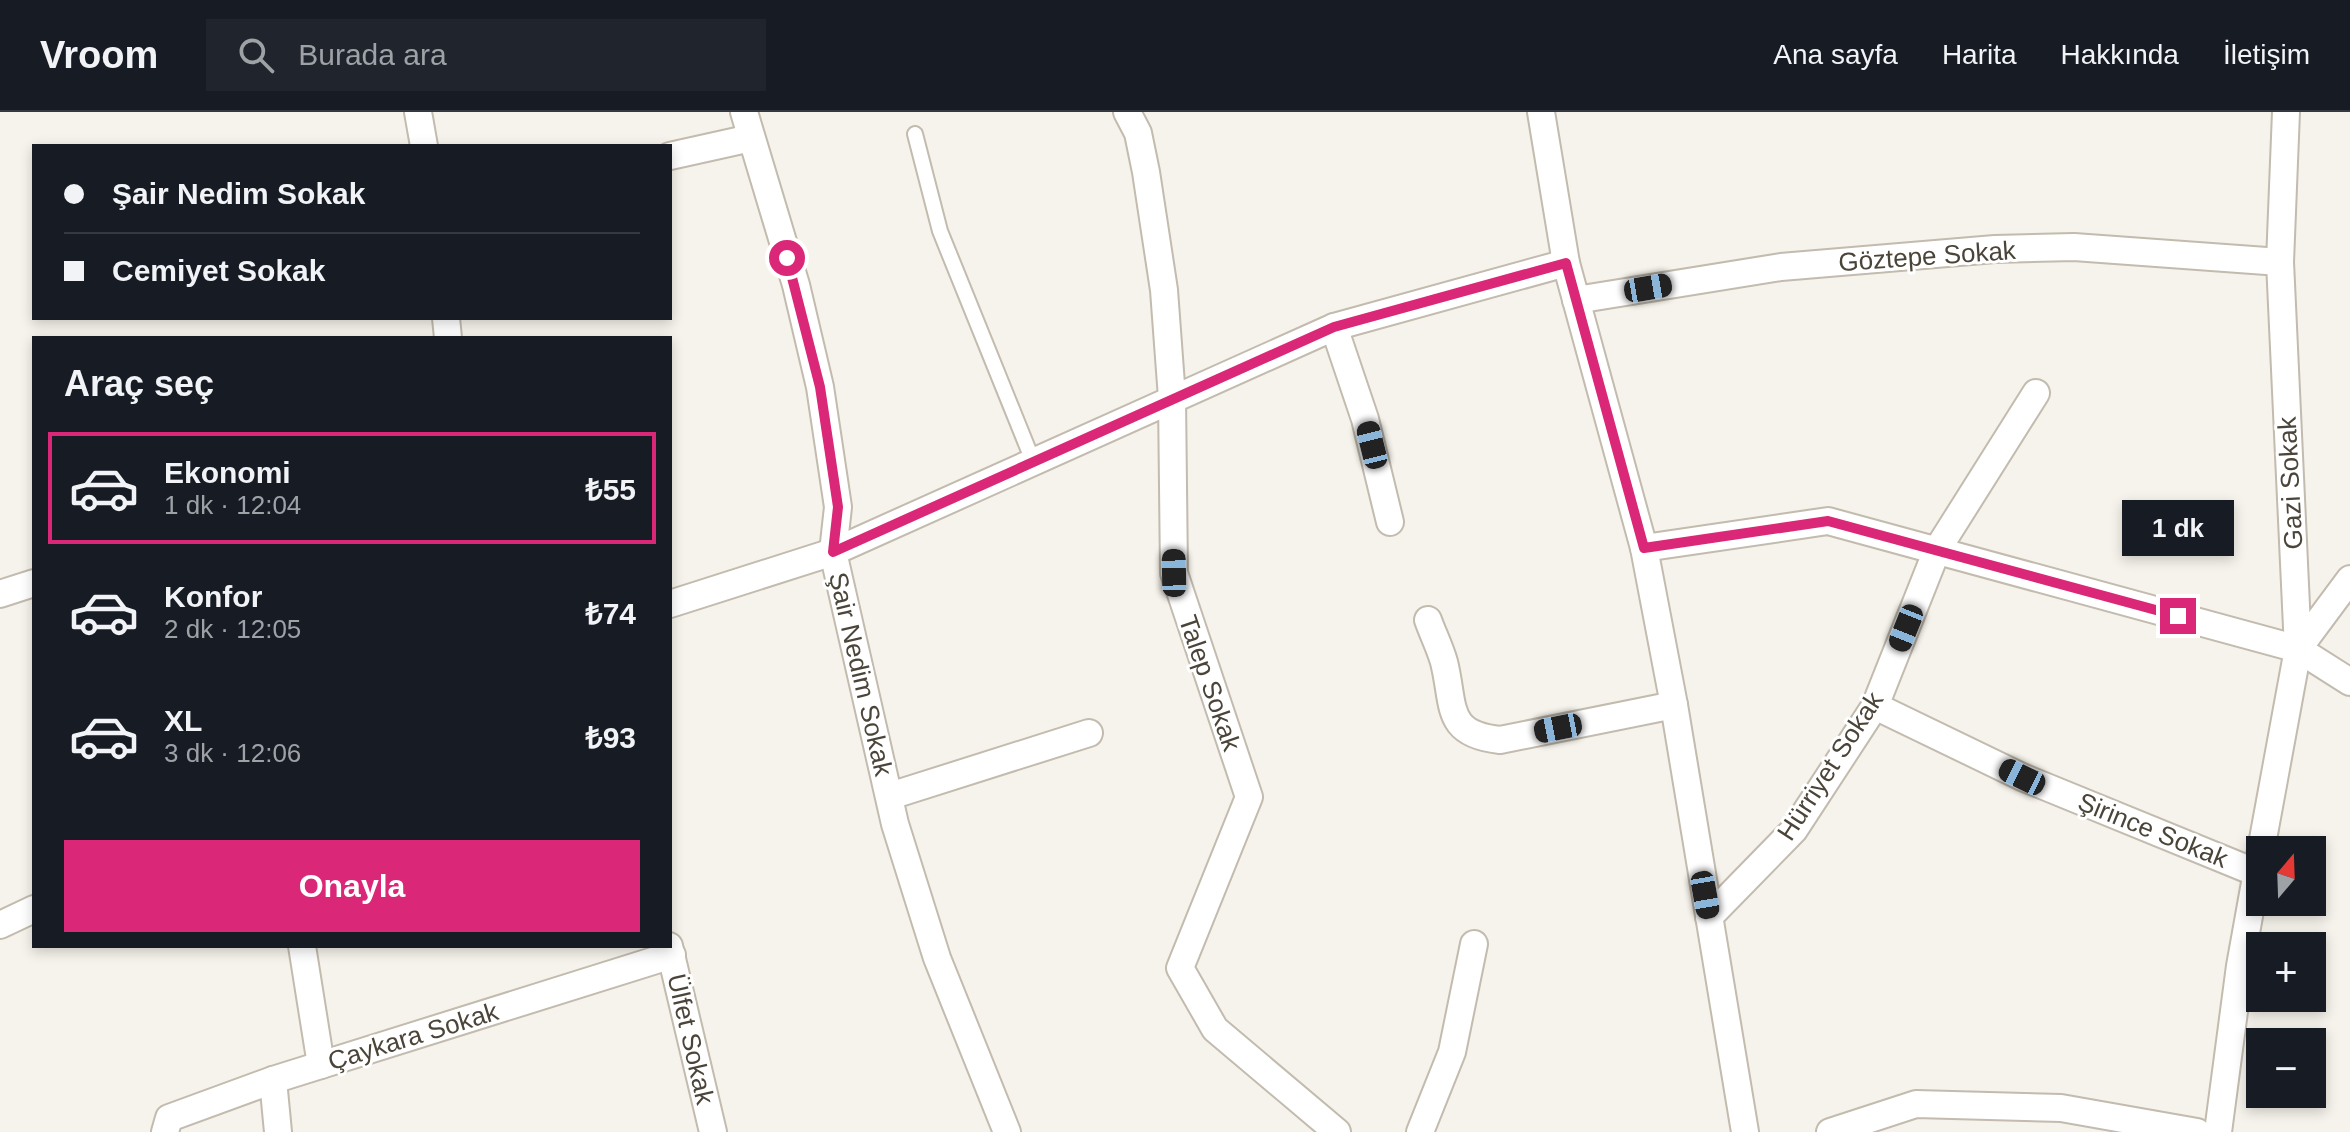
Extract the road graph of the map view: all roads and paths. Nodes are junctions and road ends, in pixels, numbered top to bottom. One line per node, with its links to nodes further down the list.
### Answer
1 (418, 112): 8 (street)
2 (744, 112): 7 (street, Şair Nedim Sokak)
3 (1127, 112): 15 (street, Talep Sokak)
4 (1541, 112): 11 (street)
5 (2286, 112): 10 (street, Gazi Sokak)
6 (915, 134): 16 (lane)
7 (751, 138): 9 (street); 20 (street, Şair Nedim Sokak)
8 (424, 144)
9 (672, 156)
10 (2280, 262): 12 (street, Göztepe Sokak); 26 (street, Gazi Sokak)
11 (1566, 263): 12 (street); 13 (street)
12 (1576, 300): 18 (street)
13 (1334, 327): 15 (street); 17 (street)
14 (2036, 393): 19 (street, Hürriyet Sokak)
15 (1172, 398): 16 (street); 47 (street, Talep Sokak)
16 (1033, 461): 20 (street)
17 (1390, 522)
18 (1644, 548): 19 (street); 28 (street)
19 (1937, 550): 26 (street); 29 (street, Hürriyet Sokak)
20 (833, 552): 24 (street); 31 (street, Şair Nedim Sokak)
21 (2350, 579): 26 (street)
22 (32, 584): 23 (street)
23 (0, 594)
24 (672, 603)
25 (1428, 620): 28 (street)
26 (2298, 649): 27 (street); 32 (street, Gazi Sokak)
27 (2350, 682)
28 (1674, 705): 36 (street)
29 (1875, 706): 33 (street, Şirince Sokak); 36 (street, Hürriyet Sokak)
30 (1089, 733): 31 (street)
31 (890, 796): 46 (street, Şair Nedim Sokak)
32 (2263, 836)
33 (2246, 855)
34 (32, 910): 37 (street)
35 (2249, 916): 52 (street, Gazi Sokak)
36 (1709, 917): 49 (street)
37 (0, 925)
38 (1474, 944): 48 (street)
39 (302, 948): 41 (street)
40 (670, 950): 41 (street, Çaykara Sokak); 45 (street, Ülfet Sokak)
41 (321, 1065): 42 (street, Çaykara Sokak)
42 (273, 1080): 43 (street, Çaykara Sokak); 44 (street)
43 (165, 1132)
44 (278, 1132)
45 (713, 1132)
46 (1007, 1132)
47 (1337, 1132)
48 (1420, 1132)
49 (1745, 1132)
50 (1830, 1132): 51 (street)
51 (2197, 1132)
52 (2218, 1132)

